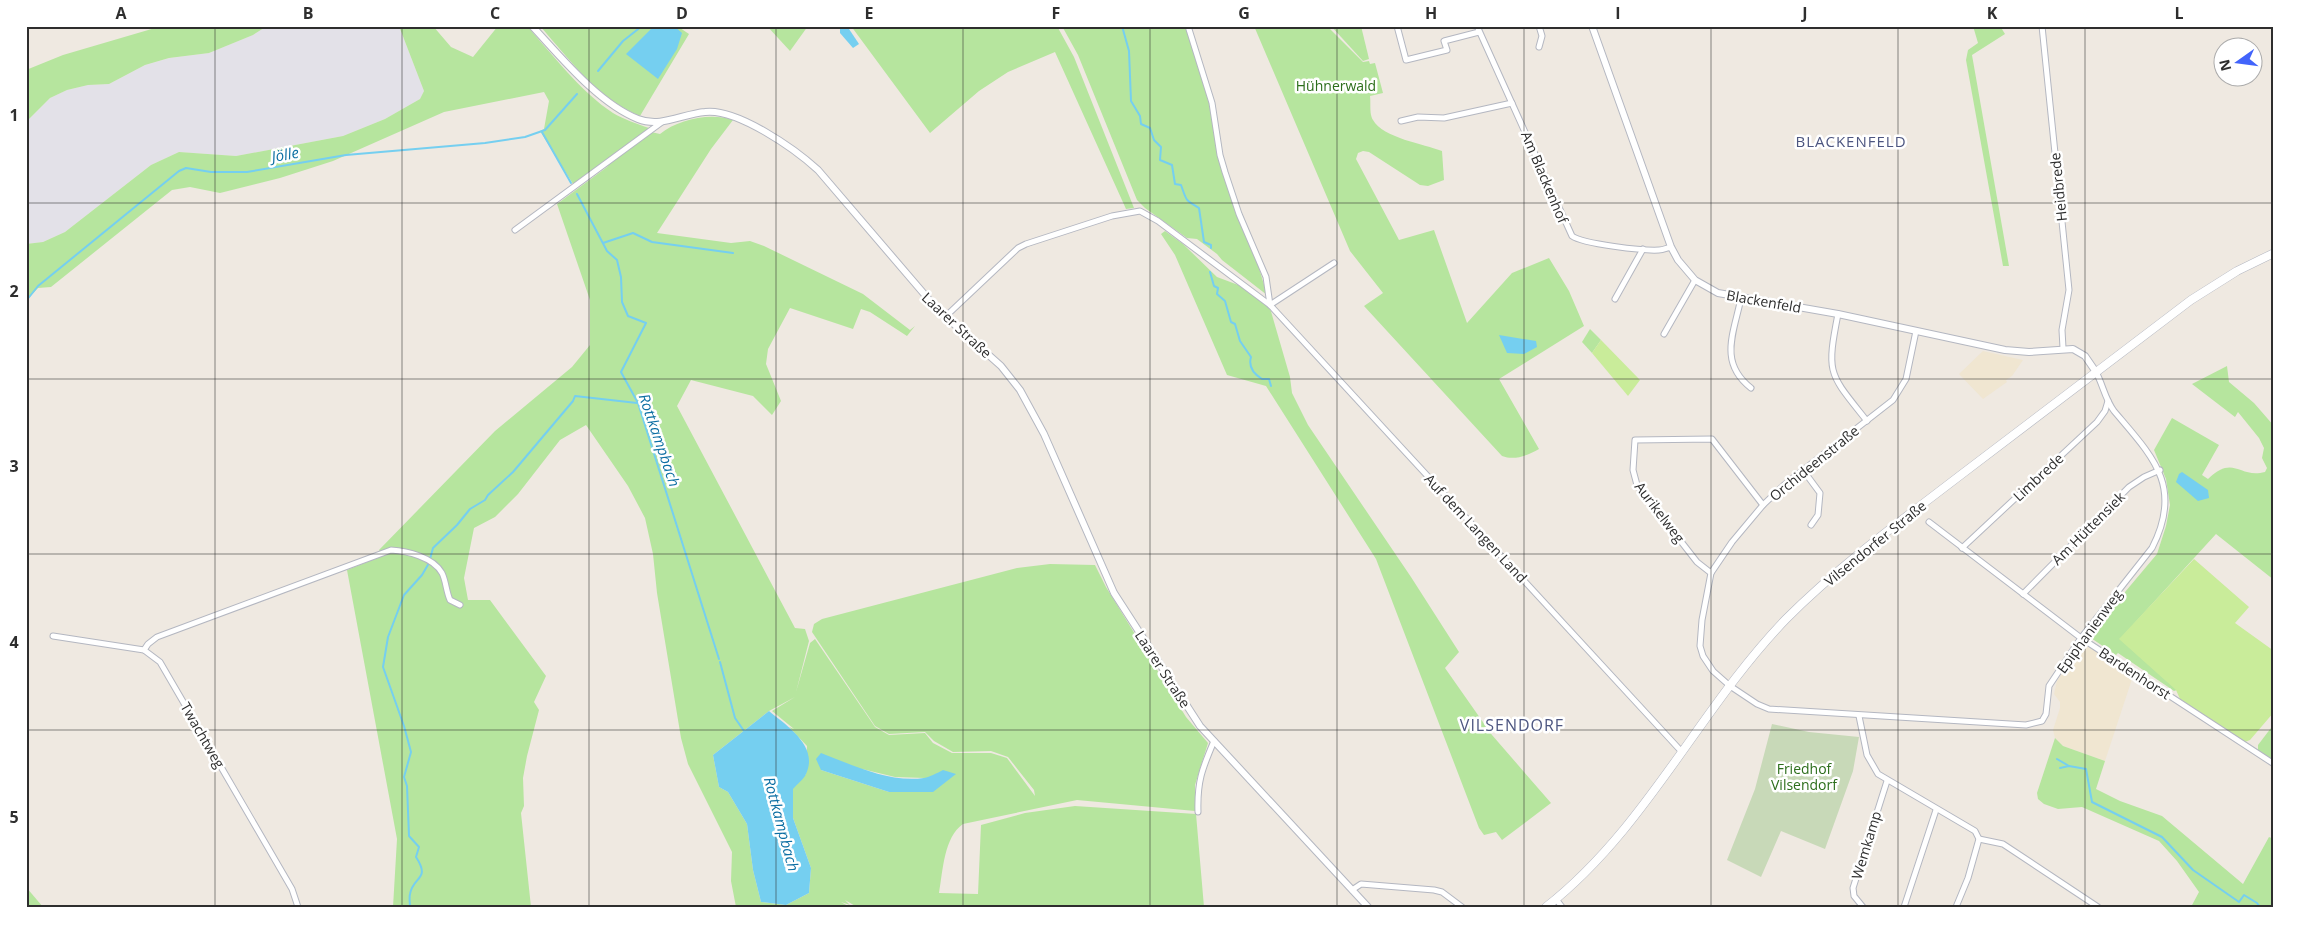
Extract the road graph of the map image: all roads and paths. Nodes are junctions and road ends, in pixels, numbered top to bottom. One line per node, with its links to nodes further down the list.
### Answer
1 (532, 26): 12 (street, Laarer Straße)
2 (1188, 26): 21 (street)
3 (1397, 26): 8 (street)
4 (1477, 26): 8 (street, Am Blackenhof)
5 (1540, 26): 9 (street)
6 (1592, 26): 14 (street, Blackenfeld)
7 (2042, 26): 26 (street, Heidbrede)
8 (1479, 32): 10 (street, Am Blackenhof)
9 (1540, 47)
10 (1512, 104): 11 (street); 15 (street, Am Blackenhof)
11 (1400, 121)
12 (662, 122): 13 (street); 23 (street, Laarer Straße)
13 (515, 230)
14 (1670, 247): 15 (street, Am Blackenhof); 18 (street, Blackenfeld)
15 (1643, 249): 20 (street)
16 (2274, 253): 27 (main road, Vilsendorfer Straße)
17 (1334, 263): 21 (street)
18 (1695, 280): 19 (street, Blackenfeld); 25 (street)
19 (1741, 298): 22 (street, Blackenfeld); 28 (street)
20 (1614, 299)
21 (1270, 305): 23 (street, Auf dem Langen Land); 46 (street, Auf dem Langen Land)
22 (1838, 314): 24 (street, Blackenfeld); 30 (street, Orchideenstraße)
23 (944, 317): 45 (street, Laarer Straße)
24 (1916, 331): 26 (street, Blackenfeld); 30 (street, Orchideenstraße)
25 (1664, 334)
26 (2063, 348): 27 (street, Blackenfeld)
27 (2096, 372): 29 (street, Epiphanienweg); 43 (main road, Vilsendorfer Straße)
28 (1752, 388)
29 (2108, 401): 32 (street, Epiphanienweg); 36 (street, Limbrede)
30 (1866, 421): 31 (street, Orchideenstraße)
31 (1803, 470): 33 (street, Orchideenstraße); 35 (street)
32 (2160, 470): 38 (street, Am Hüttensiek); 41 (street, Epiphanienweg)
33 (1764, 505): 37 (street, Orchideenstraße); 37 (street, Aurikelweg)
34 (1929, 522): 36 (street, Bardenhorst)
35 (1811, 526)
36 (1962, 548): 38 (street, Bardenhorst)
37 (1711, 573): 43 (street, Orchideenstraße)
38 (2023, 594): 41 (street, Bardenhorst)
39 (460, 605): 42 (street)
40 (53, 636): 42 (street)
41 (2081, 638): 44 (street, Epiphanienweg); 47 (street, Bardenhorst)
42 (144, 650): 54 (street, Twachtweg)
43 (1730, 686): 44 (street, Epiphanienweg); 46 (main road, Vilsendorfer Straße)
44 (1859, 716): 48 (street)
45 (1214, 741): 50 (street); 52 (street, Laarer Straße)
46 (1682, 751): 53 (main road, Vilsendorfer Straße)
47 (2274, 764)
48 (1887, 781): 49 (street); 59 (street, Wemkamp)
49 (1936, 810): 51 (street); 60 (street)
50 (1198, 812)
51 (1979, 839): 61 (street); 62 (street)
52 (1352, 890): 55 (street, Laarer Straße); 56 (street)
53 (1556, 898): 57 (main road, Vilsendorfer Straße); 58 (street)
54 (298, 907)
55 (1368, 907)
56 (1462, 907)
57 (1546, 907)
58 (1562, 907)
59 (1863, 907)
60 (1904, 907)
61 (1956, 907)
62 (2098, 907)

